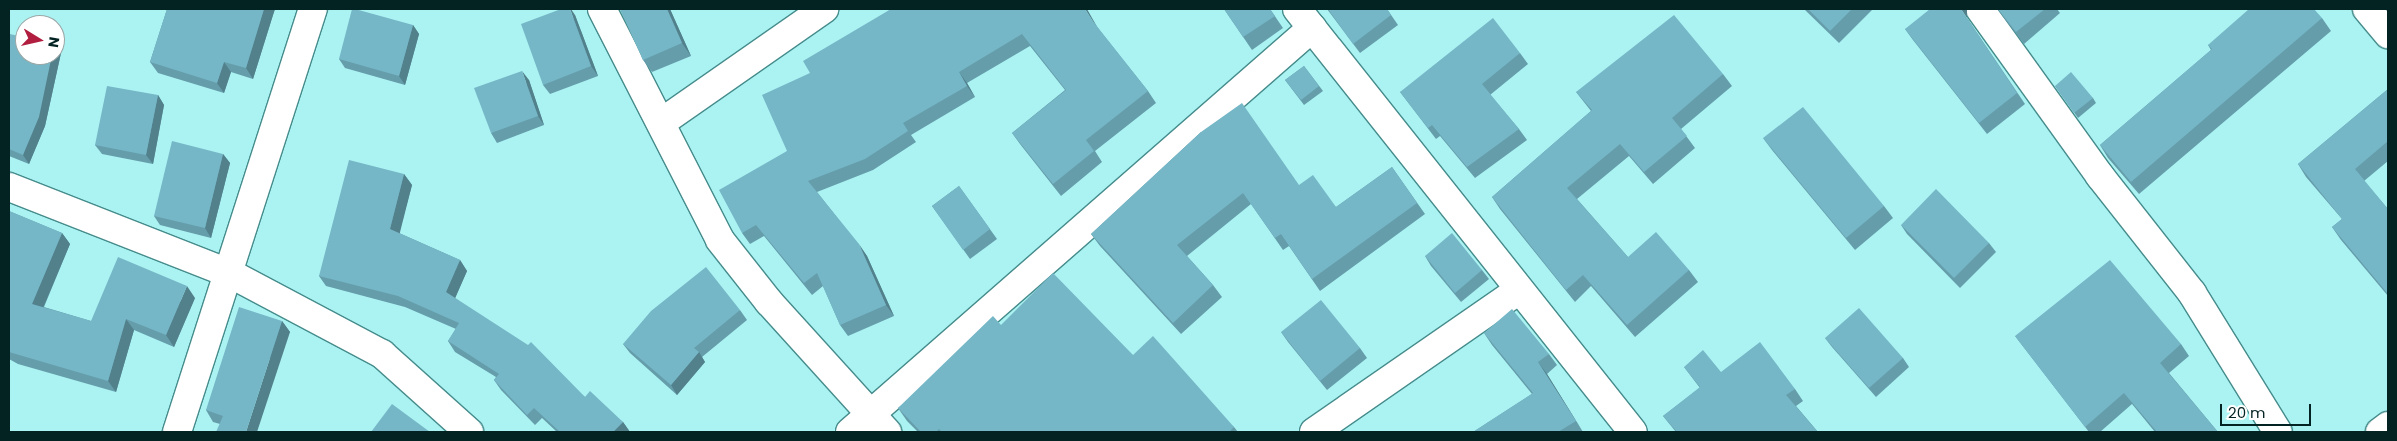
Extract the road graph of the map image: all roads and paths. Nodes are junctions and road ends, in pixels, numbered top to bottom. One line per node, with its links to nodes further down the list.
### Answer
1 (313, 9): 10 (street)
2 (602, 9): 8 (street)
3 (824, 9): 8 (street)
4 (1980, 9): 19 (street)
5 (2367, 9): 7 (street)
6 (1304, 18): 11 (street); 12 (street)
7 (2388, 34)
8 (662, 122): 12 (street)
9 (9, 187): 10 (street)
10 (231, 274): 14 (street); 15 (street)
11 (1518, 290): 17 (street); 18 (street)
12 (858, 423): 16 (street)
13 (2388, 426): 20 (street)
14 (176, 432)
15 (469, 432)
16 (887, 432)
17 (1314, 432)
18 (1633, 432)
19 (2278, 432)
20 (2380, 432)

